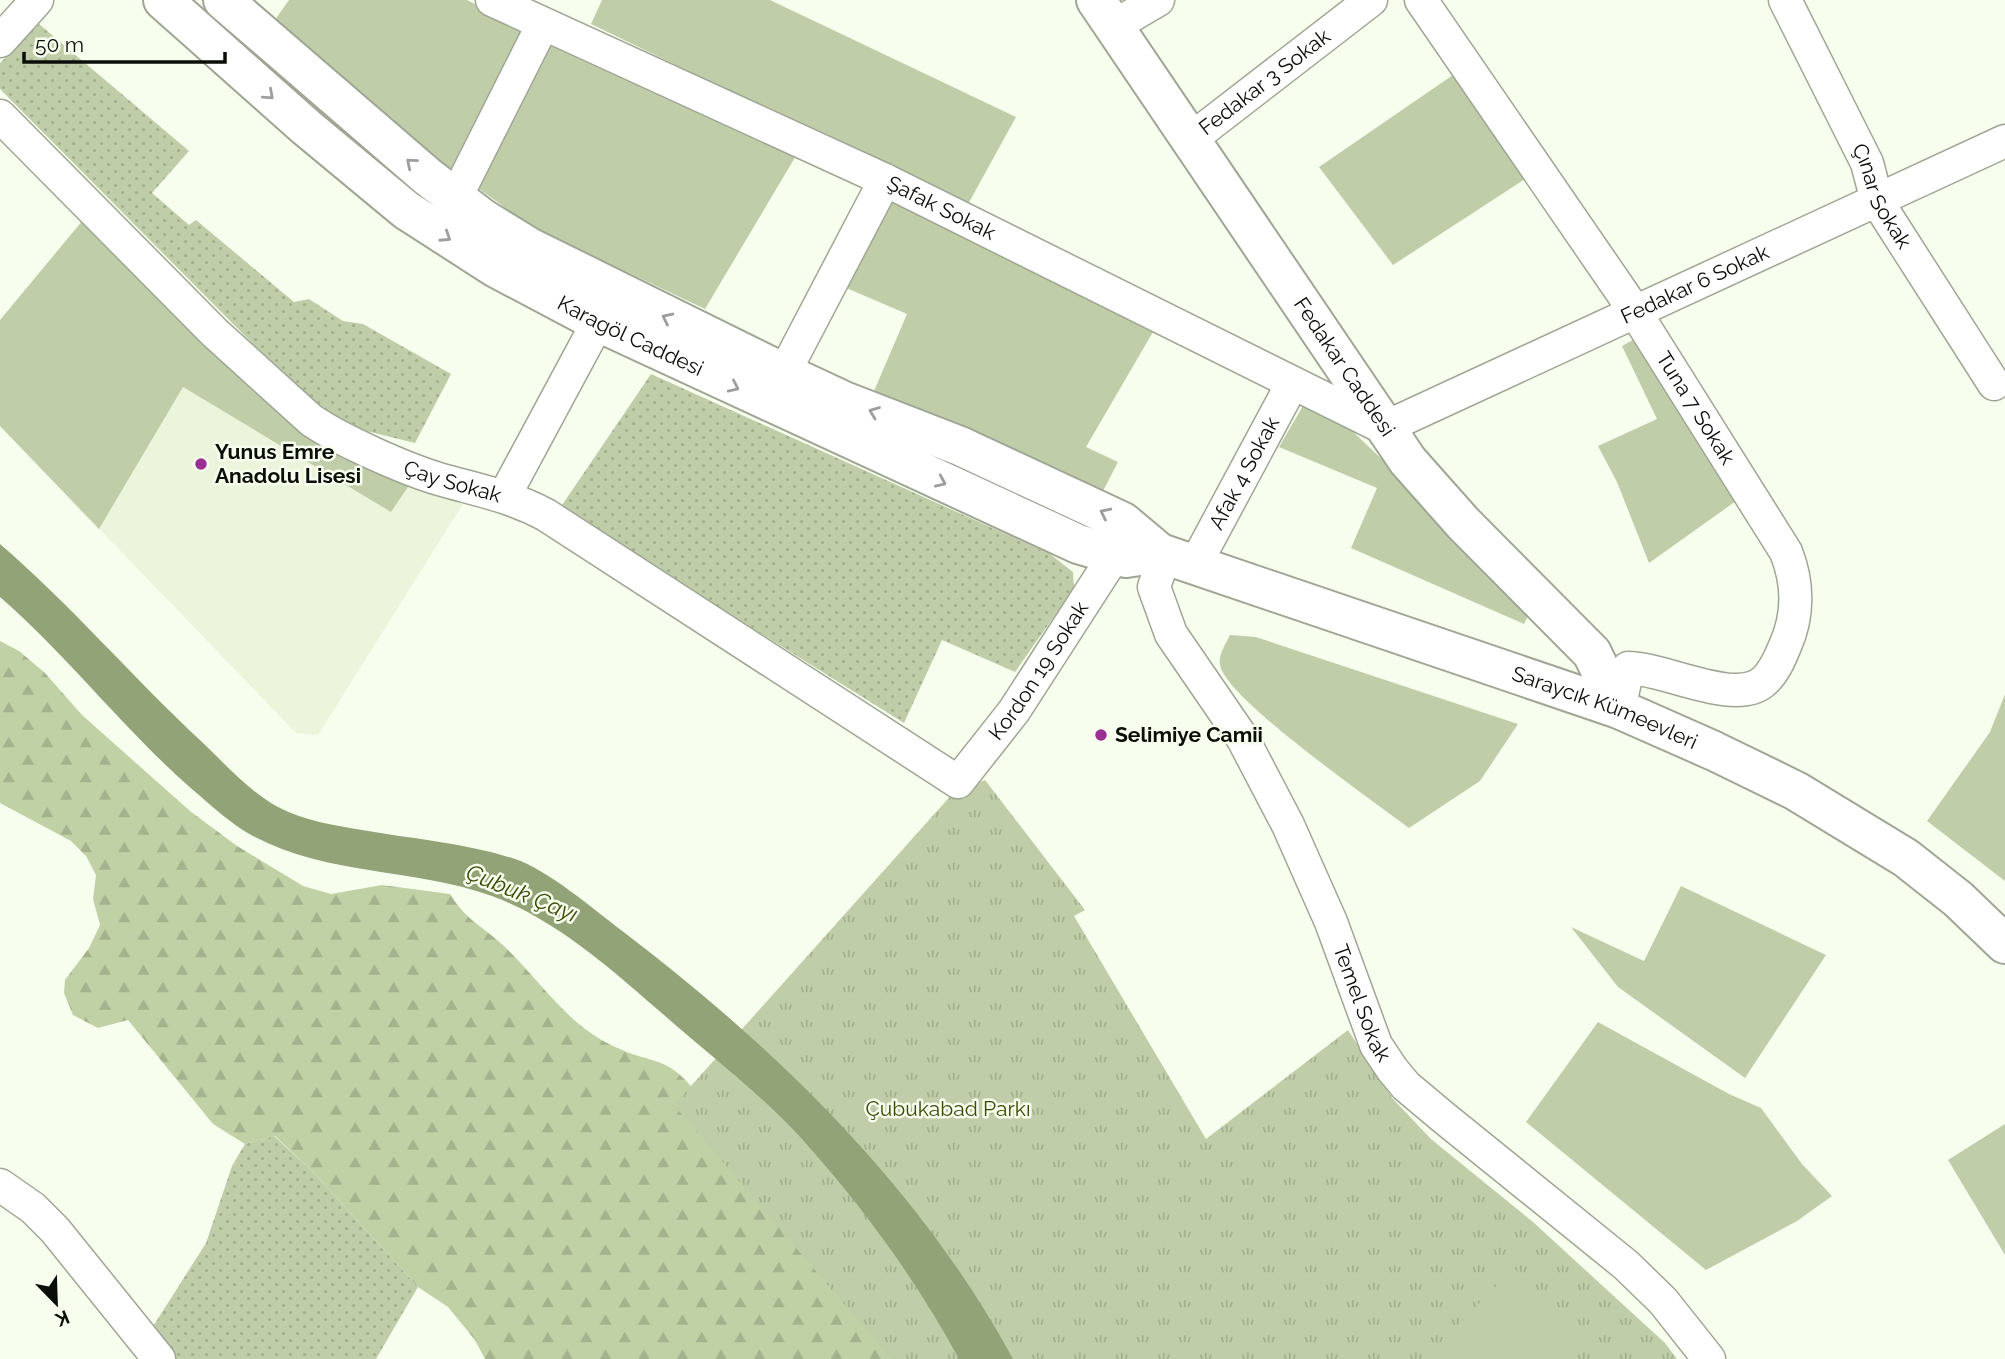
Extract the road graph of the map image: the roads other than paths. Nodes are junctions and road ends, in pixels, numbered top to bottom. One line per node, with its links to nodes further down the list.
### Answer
1 (37, 0): 11 (street)
2 (163, 0): 19 (main road, Karagöl Caddesi, one-way to 19)
3 (223, 0): 16 (main road, one-way to 3)
4 (492, 0): 10 (street, Şafak Sokak)
5 (1158, 0): 9 (street)
6 (1371, 0): 13 (street, Fedakar 3 Sokak)
7 (1421, 0): 18 (street, Tuna 7 Sokak)
8 (1785, 0): 17 (street, Çınar Sokak)
9 (1105, 13): 13 (main road, Fedakar Caddesi)
10 (543, 24): 15 (street, Şafak Sokak); 16 (street)
11 (0, 41)
12 (0, 116): 24 (street, Çay Sokak)
13 (1191, 139): 23 (main road, Fedakar Caddesi)
14 (2005, 141): 17 (street, Fedakar 6 Sokak)
15 (885, 180): 21 (street); 22 (street, Şafak Sokak)
16 (455, 199): 21 (main road, one-way to 16)
17 (1877, 201): 18 (street, Fedakar 6 Sokak); 20 (street, Çınar Sokak)
18 (1634, 310): 23 (street, Fedakar 6 Sokak); 27 (street, Tuna 7 Sokak)
19 (598, 323): 24 (street); 25 (main road, Karagöl Caddesi, one-way to 25)
20 (1995, 372)
21 (784, 373): 26 (main road, one-way to 21)
22 (1292, 384): 23 (street, Şafak Sokak); 26 (street, Afak 4 Sokak)
23 (1384, 428): 27 (main road, Fedakar Caddesi)
24 (505, 495): 28 (street, Çay Sokak)
25 (1114, 556): 26 (main road, Karagöl Caddesi); 28 (street, Kordon 19 Sokak)
26 (1174, 557): 27 (main road, Saraycık Kümeevleri); 32 (street, Temel Sokak)
27 (1619, 709): 29 (main road, Saraycık Kümeevleri)
28 (958, 782)
29 (2005, 944)
30 (0, 1185): 31 (street)
31 (159, 1359)
32 (1709, 1359)

